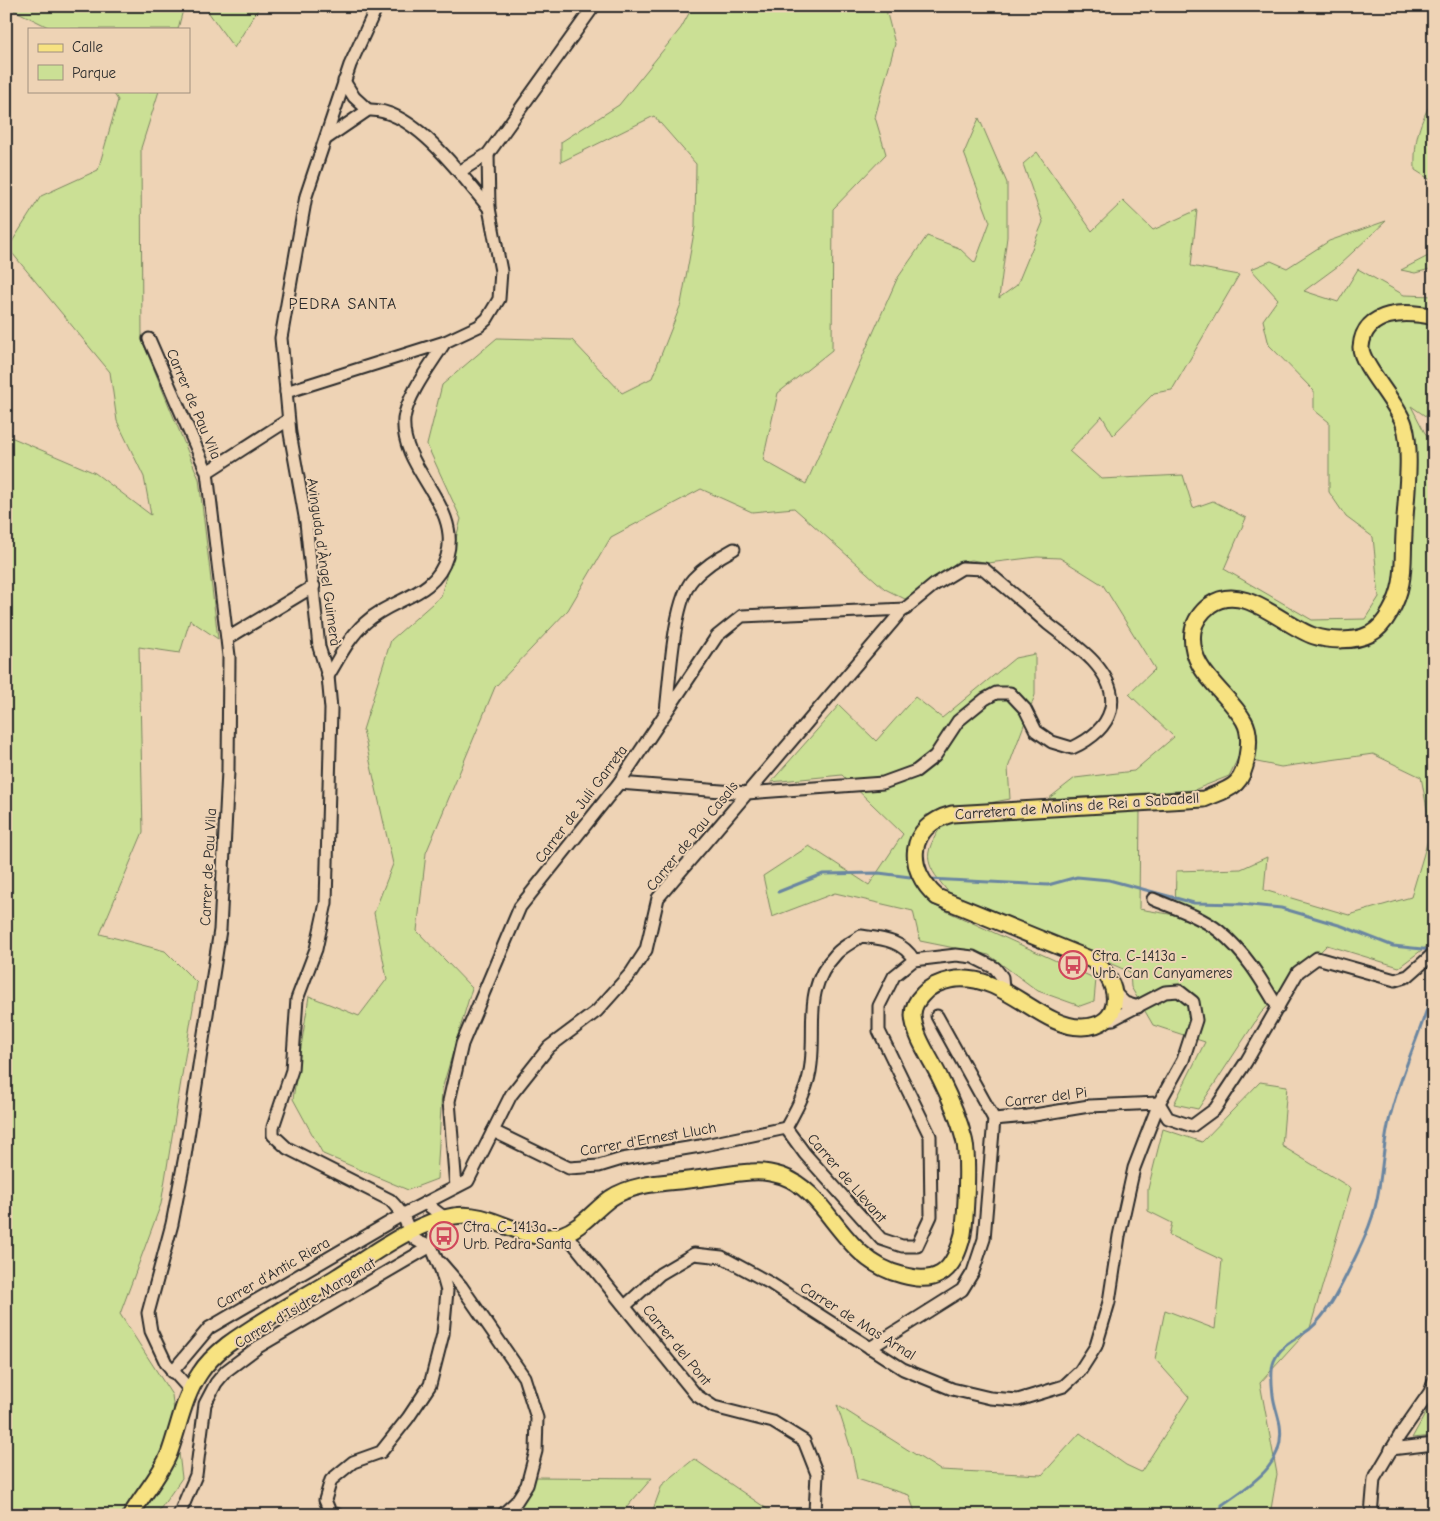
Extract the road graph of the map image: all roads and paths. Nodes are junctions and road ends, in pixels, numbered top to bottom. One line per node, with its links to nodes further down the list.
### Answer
1 (377, 6): 3 (street, Avinguda d'Àngel Guimerà)
2 (594, 6): 6 (street)
3 (344, 82): 4 (street); 5 (street, Avinguda d'Àngel Guimerà)
4 (368, 110): 5 (street); 7 (street)
5 (327, 138): 12 (street, Avinguda d'Àngel Guimerà)
6 (488, 154): 7 (street); 8 (street)
7 (459, 172): 8 (street)
8 (489, 208): 11 (street)
9 (1434, 318): 27 (main road, Carretera de Molins de Rei a Sabadell)
10 (149, 339): 14 (street, Carrer de Pau Vila)
11 (445, 342): 12 (street); 19 (street)
12 (286, 392): 13 (street, Avinguda d'Àngel Guimerà)
13 (288, 420): 14 (street); 16 (street, Avinguda d'Àngel Guimerà)
14 (207, 472): 18 (street, Carrer de Pau Vila)
15 (734, 549): 20 (street)
16 (314, 586): 18 (street); 19 (street, Avinguda d'Àngel Guimerà)
17 (906, 609): 20 (street, Carrer de Juli Garreta); 22 (street, Carrer de Pau Casals); 22 (street, Carrer de Pau Casals)
18 (228, 638): 45 (street, Carrer de Pau Vila)
19 (328, 676): 38 (street, Avinguda d'Àngel Guimerà)
20 (666, 713): 21 (street, Carrer de Juli Garreta)
21 (619, 784): 22 (street); 36 (street, Carrer de Juli Garreta)
22 (746, 794): 35 (street, Carrer de Pau Casals)
23 (1153, 899): 29 (street)
24 (1434, 953): 29 (street)
25 (914, 960): 26 (street); 34 (street); 34 (street, Carrer de Llevant)
26 (1003, 990): 31 (main road); 40 (main road)
27 (1114, 993): 28 (street); 31 (main road)
28 (1138, 1007): 31 (street, Carrer de Mas Arnal); 32 (street, Carrer de Mas Arnal)
29 (1278, 1008): 32 (street)
30 (937, 1016): 33 (street, Carrer del Pi)
31 (1104, 1020)
32 (1159, 1103): 33 (street, Carrer del Pi); 44 (street, Carrer de Mas Arnal)
33 (994, 1118): 44 (street)
34 (786, 1128): 35 (street, Carrer d'Ernest Lluch)
35 (493, 1131): 36 (street, Carrer de Pau Casals)
36 (456, 1187): 37 (street, Carrer de Pau Casals)
37 (425, 1203): 38 (street, Carrer de Pau Casals); 39 (street)
38 (402, 1214): 41 (street, Avinguda d'Àngel Guimerà); 45 (street, Carrer d'Antic Riera)
39 (437, 1220): 40 (main road); 41 (main road); 42 (street)
40 (565, 1233): 43 (street, Carrer del Pont)
41 (409, 1234): 42 (street); 47 (main road)
42 (430, 1246): 51 (street, Carrer d'Isidre Margenat); 52 (street); 53 (street)
43 (625, 1306): 44 (street, Carrer de Mas Arnal); 54 (street, Carrer del Pont)
44 (870, 1348)
45 (172, 1372): 47 (street, Carrer de Pau Vila)
46 (1434, 1382): 49 (street)
47 (190, 1390): 50 (main road)
48 (1434, 1444): 49 (street)
49 (1391, 1449): 55 (street)
50 (131, 1515)
51 (179, 1515)
52 (338, 1515)
53 (502, 1515)
54 (813, 1515)
55 (1371, 1515)

